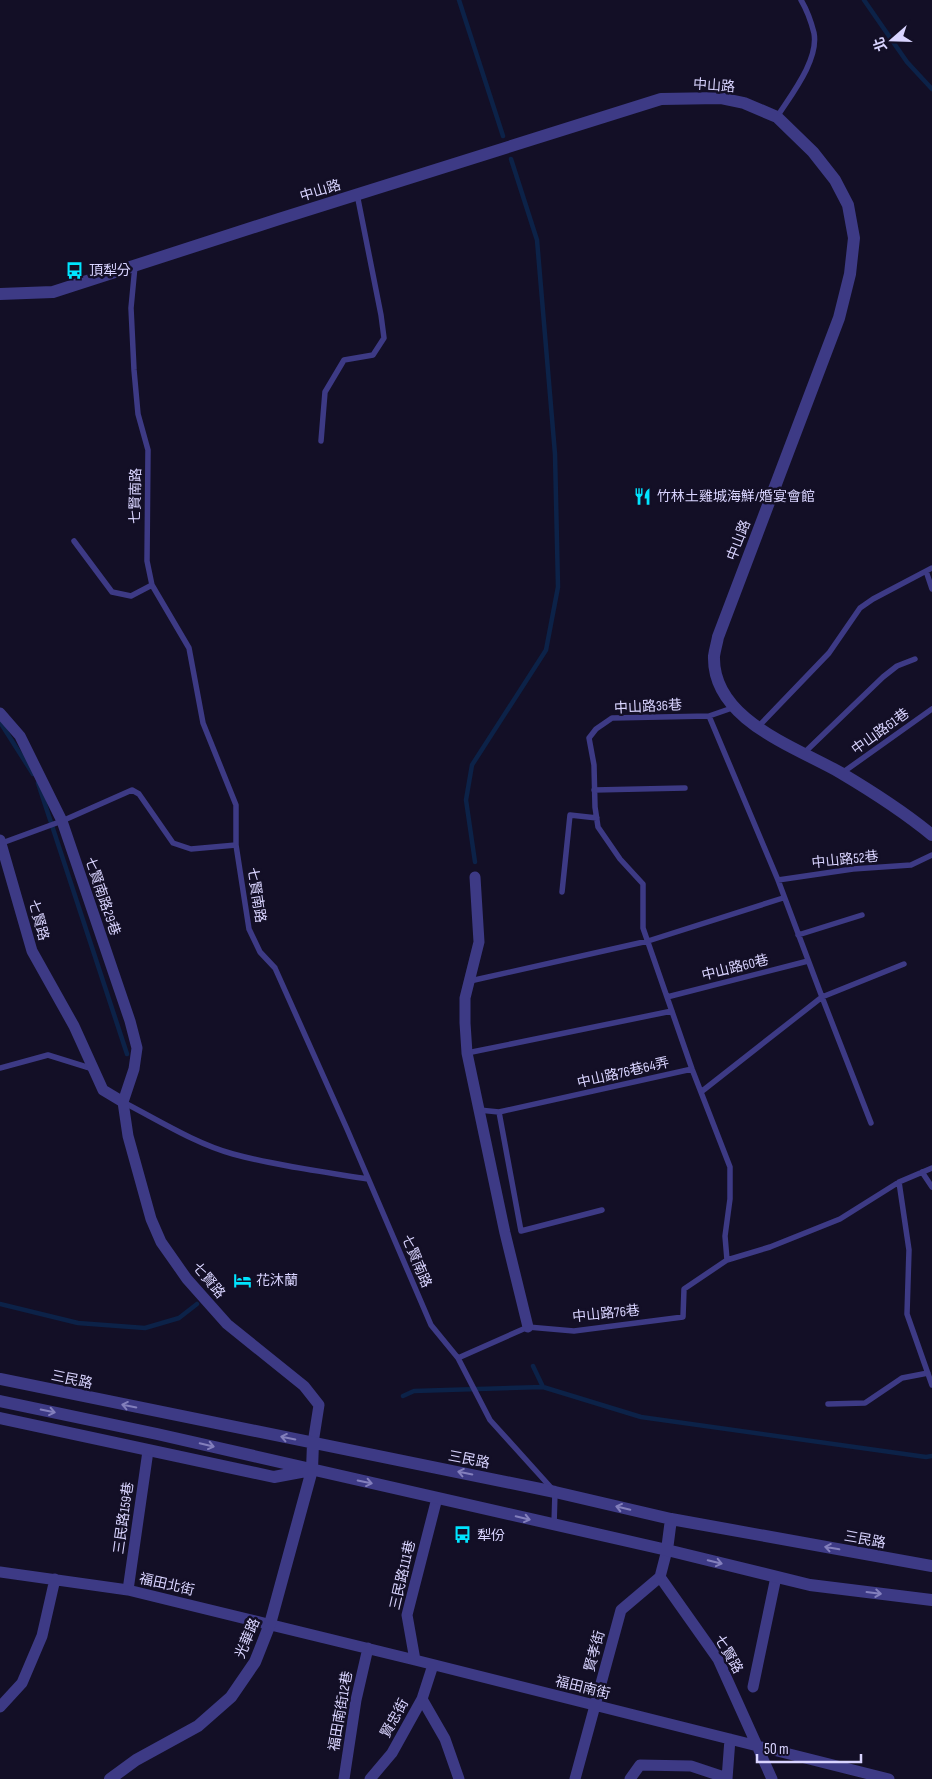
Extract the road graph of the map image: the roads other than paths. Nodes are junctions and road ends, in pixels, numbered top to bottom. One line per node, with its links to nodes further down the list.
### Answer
1 (802, 0): 2 (lane)
2 (777, 117): 3 (street, 中山路); 12 (street, 中山路)
3 (356, 194): 4 (street, 中山路); 6 (lane)
4 (135, 266): 5 (street, 中山路); 9 (lane, 七賢南路)
5 (0, 294)
6 (321, 441)
7 (74, 541): 9 (lane)
8 (929, 570): 10 (lane); 16 (lane)
9 (152, 585): 25 (lane, 七賢南路)
10 (932, 590)
11 (915, 659): 17 (lane)
12 (735, 707): 15 (lane, 中山路36巷); 16 (street, 中山路)
13 (932, 709): 18 (lane, 中山路61巷)
14 (0, 713): 22 (street, 七賢南路29巷)
15 (709, 716): 20 (lane, 中山路36巷); 28 (lane)
16 (756, 728): 17 (street, 中山路)
17 (804, 753): 18 (street, 中山路)
18 (842, 774): 23 (street, 中山路)
19 (685, 788): 20 (lane)
20 (594, 790): 21 (lane, 中山路36巷)
21 (597, 818): 29 (lane, 中山路36巷); 30 (lane)
22 (62, 821): 24 (lane); 25 (lane); 46 (street, 七賢南路29巷)
23 (932, 835)
24 (1, 842): 43 (street, 七賢路)
25 (236, 845): 52 (lane, 七賢南路)
26 (932, 856): 28 (lane, 中山路52巷)
27 (476, 877): 37 (street)
28 (778, 880): 31 (lane)
29 (643, 884): 34 (lane, 中山路76巷64弄)
30 (562, 892)
31 (783, 898): 33 (lane); 34 (lane)
32 (862, 915): 33 (lane)
33 (798, 935): 35 (lane)
34 (648, 941): 37 (lane); 38 (lane, 中山路76巷64弄)
35 (808, 961): 38 (lane, 中山路60巷); 39 (lane)
36 (904, 964): 39 (lane)
37 (470, 981): 41 (street)
38 (667, 997): 40 (lane, 中山路76巷64弄)
39 (822, 997): 45 (lane); 49 (lane)
40 (672, 1011): 41 (lane); 44 (lane, 中山路76巷64弄)
41 (468, 1052): 47 (street)
42 (0, 1068): 43 (lane)
43 (93, 1068): 46 (street, 七賢路)
44 (692, 1069): 45 (lane); 48 (lane, 中山路76巷64弄)
45 (701, 1092): 56 (lane)
46 (123, 1102): 52 (lane, 七賢路); 65 (street, 七賢路)
47 (479, 1110): 48 (lane, 中山路76巷64弄); 57 (street)
48 (499, 1112): 55 (lane)
49 (871, 1123)
50 (932, 1168): 51 (lane, 中山路76巷)
51 (922, 1172): 53 (lane, 中山路76巷); 54 (lane)
52 (368, 1179): 58 (lane, 七賢南路)
53 (899, 1182): 56 (lane, 中山路76巷); 59 (lane)
54 (932, 1187)
55 (602, 1210)
56 (727, 1260): 57 (lane, 中山路76巷)
57 (528, 1327): 58 (lane, 中山路76巷)
58 (458, 1358): 68 (lane, 七賢南路)
59 (928, 1373): 61 (lane); 63 (lane)
60 (0, 1379): 65 (street, 三民路, one-way to 60)
61 (932, 1385)
62 (0, 1401): 67 (street, one-way to 67)
63 (828, 1404)
64 (0, 1418): 66 (street)
65 (313, 1443): 67 (street, 光華路); 68 (street, 三民路, one-way to 65)
66 (148, 1451): 67 (street); 78 (street, 三民路159巷)
67 (312, 1470): 69 (street, one-way to 69); 80 (street, 光華路)
68 (555, 1492): 70 (street, 三民路, one-way to 68); 71 (lane)
69 (437, 1498): 71 (street, one-way to 71); 82 (street, 三民路111巷)
70 (671, 1519): 72 (street); 73 (street, 三民路, one-way to 70)
71 (554, 1525): 72 (street)
72 (668, 1550): 75 (street, one-way to 75); 76 (street)
73 (932, 1566)
74 (0, 1572): 77 (street, 福田北街)
75 (776, 1577): 79 (street, one-way to 79); 84 (street)
76 (660, 1578): 86 (street, 賢孝街); 89 (street, 七賢路)
77 (55, 1579): 78 (street, 福田北街); 87 (street)
78 (128, 1590): 80 (street, 福田北街)
79 (932, 1600)
80 (270, 1624): 81 (street, 福田南街); 90 (street, 光華路)
81 (368, 1648): 82 (street, 福田南街); 91 (street, 福田南街12巷)
82 (415, 1660): 83 (street, 福田南街)
83 (433, 1665): 85 (street, 賢忠街); 86 (street, 福田南街)
84 (753, 1687)
85 (422, 1699): 92 (street, 賢忠街); 93 (street)
86 (595, 1705): 88 (street, 福田南街); 94 (street, 賢孝街)
87 (0, 1707)
88 (730, 1739): 89 (street, 福田南街); 96 (street)
89 (757, 1746): 97 (street, 七賢路); 98 (street, 福田南街)
90 (110, 1779)
91 (344, 1779)
92 (370, 1779)
93 (459, 1779)
94 (575, 1779)
95 (630, 1779): 96 (street)
96 (727, 1779)
97 (772, 1779)
98 (889, 1779)

